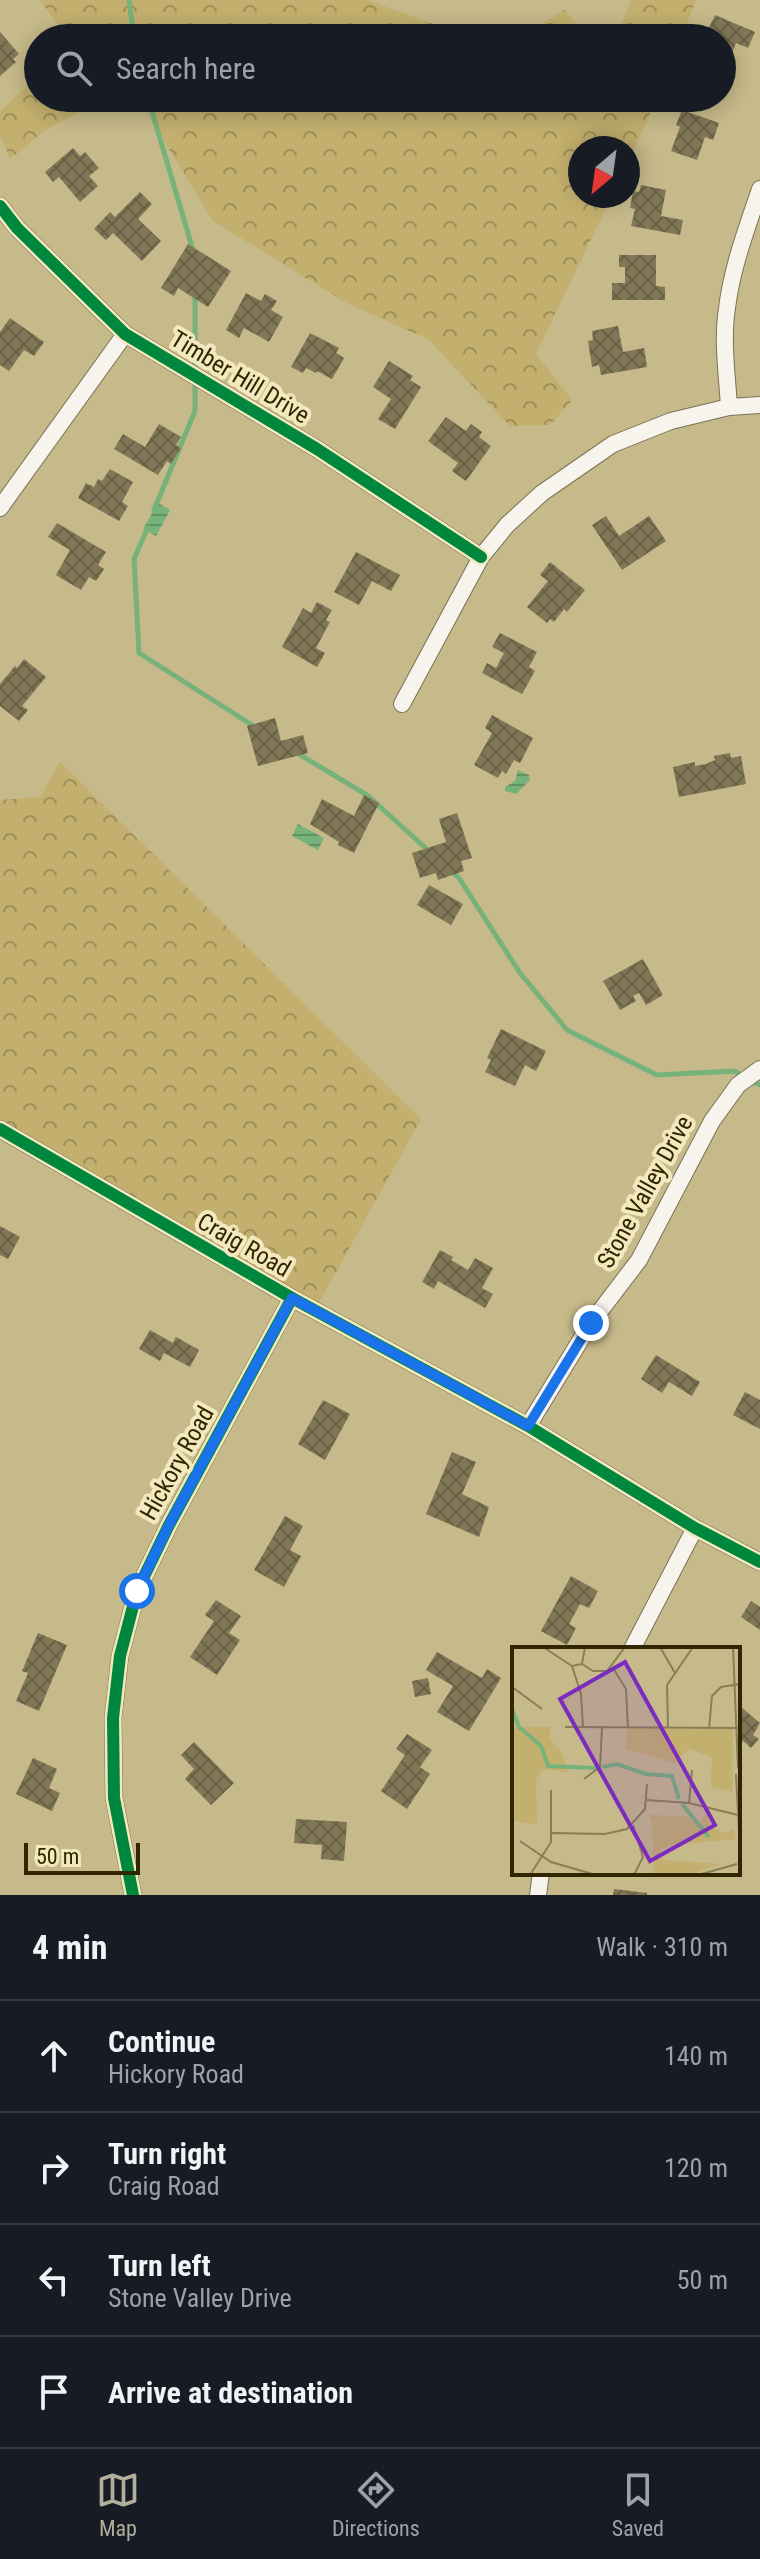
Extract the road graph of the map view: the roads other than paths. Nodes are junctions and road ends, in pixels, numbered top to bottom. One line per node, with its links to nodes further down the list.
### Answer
1 (760, 189): 5 (street)
2 (0, 206): 3 (street, Timber Hill Drive)
3 (125, 334): 6 (street); 7 (street, Timber Hill Drive)
4 (760, 405): 5 (street)
5 (729, 407): 7 (street)
6 (0, 508)
7 (481, 557): 8 (street)
8 (402, 704)
9 (760, 1069): 12 (street, Stone Valley Drive)
10 (0, 1129): 11 (street, Craig Road)
11 (292, 1298): 12 (street, Craig Road); 17 (street, Hickory Road)
12 (528, 1426): 13 (street, Craig Road)
13 (695, 1528): 14 (street, Craig Road); 15 (street)
14 (760, 1562)
15 (633, 1647)
16 (541, 1875): 18 (street)
17 (133, 1895)
18 (538, 1895)

